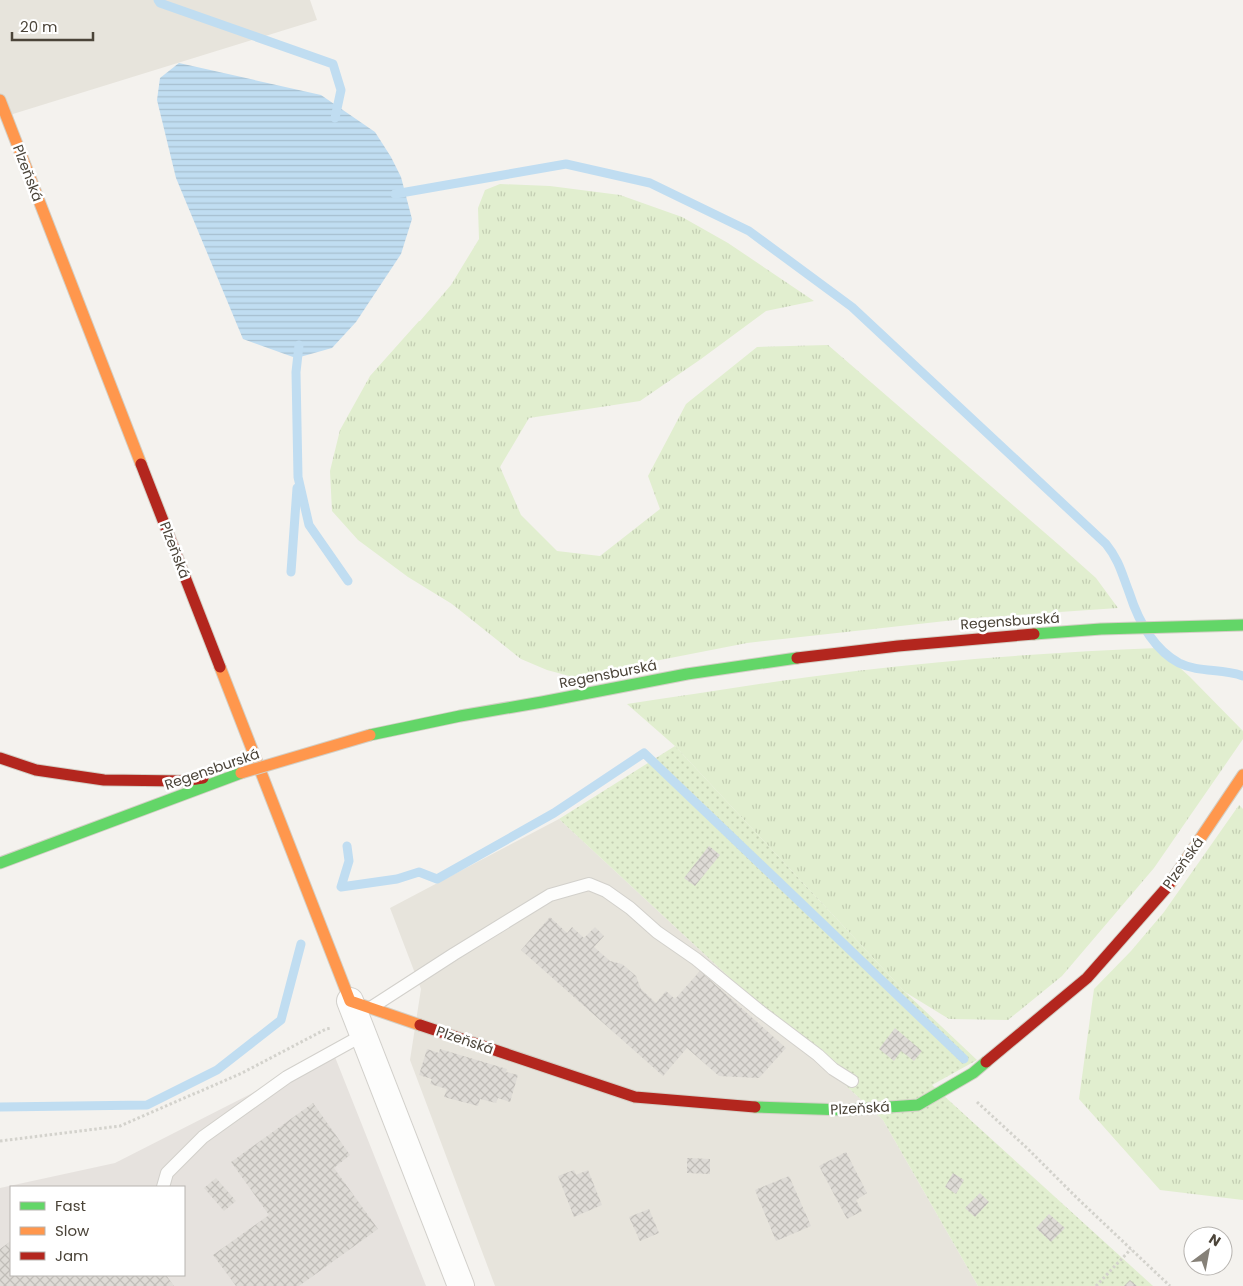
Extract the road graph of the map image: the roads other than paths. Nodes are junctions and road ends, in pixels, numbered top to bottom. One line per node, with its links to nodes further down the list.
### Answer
1 (0, 100): 7 (street, Plzeňská)
2 (1243, 625): 4 (street, Regensburská, bridge)
3 (0, 758): 4 (street)
4 (240, 773): 6 (street, Regensburská)
5 (1243, 775): 7 (street, Plzeňská)
6 (0, 863)
7 (361, 1017): 8 (lane); 9 (lane); 10 (street, Plzeňská)
8 (852, 1081)
9 (163, 1186)
10 (461, 1286)

